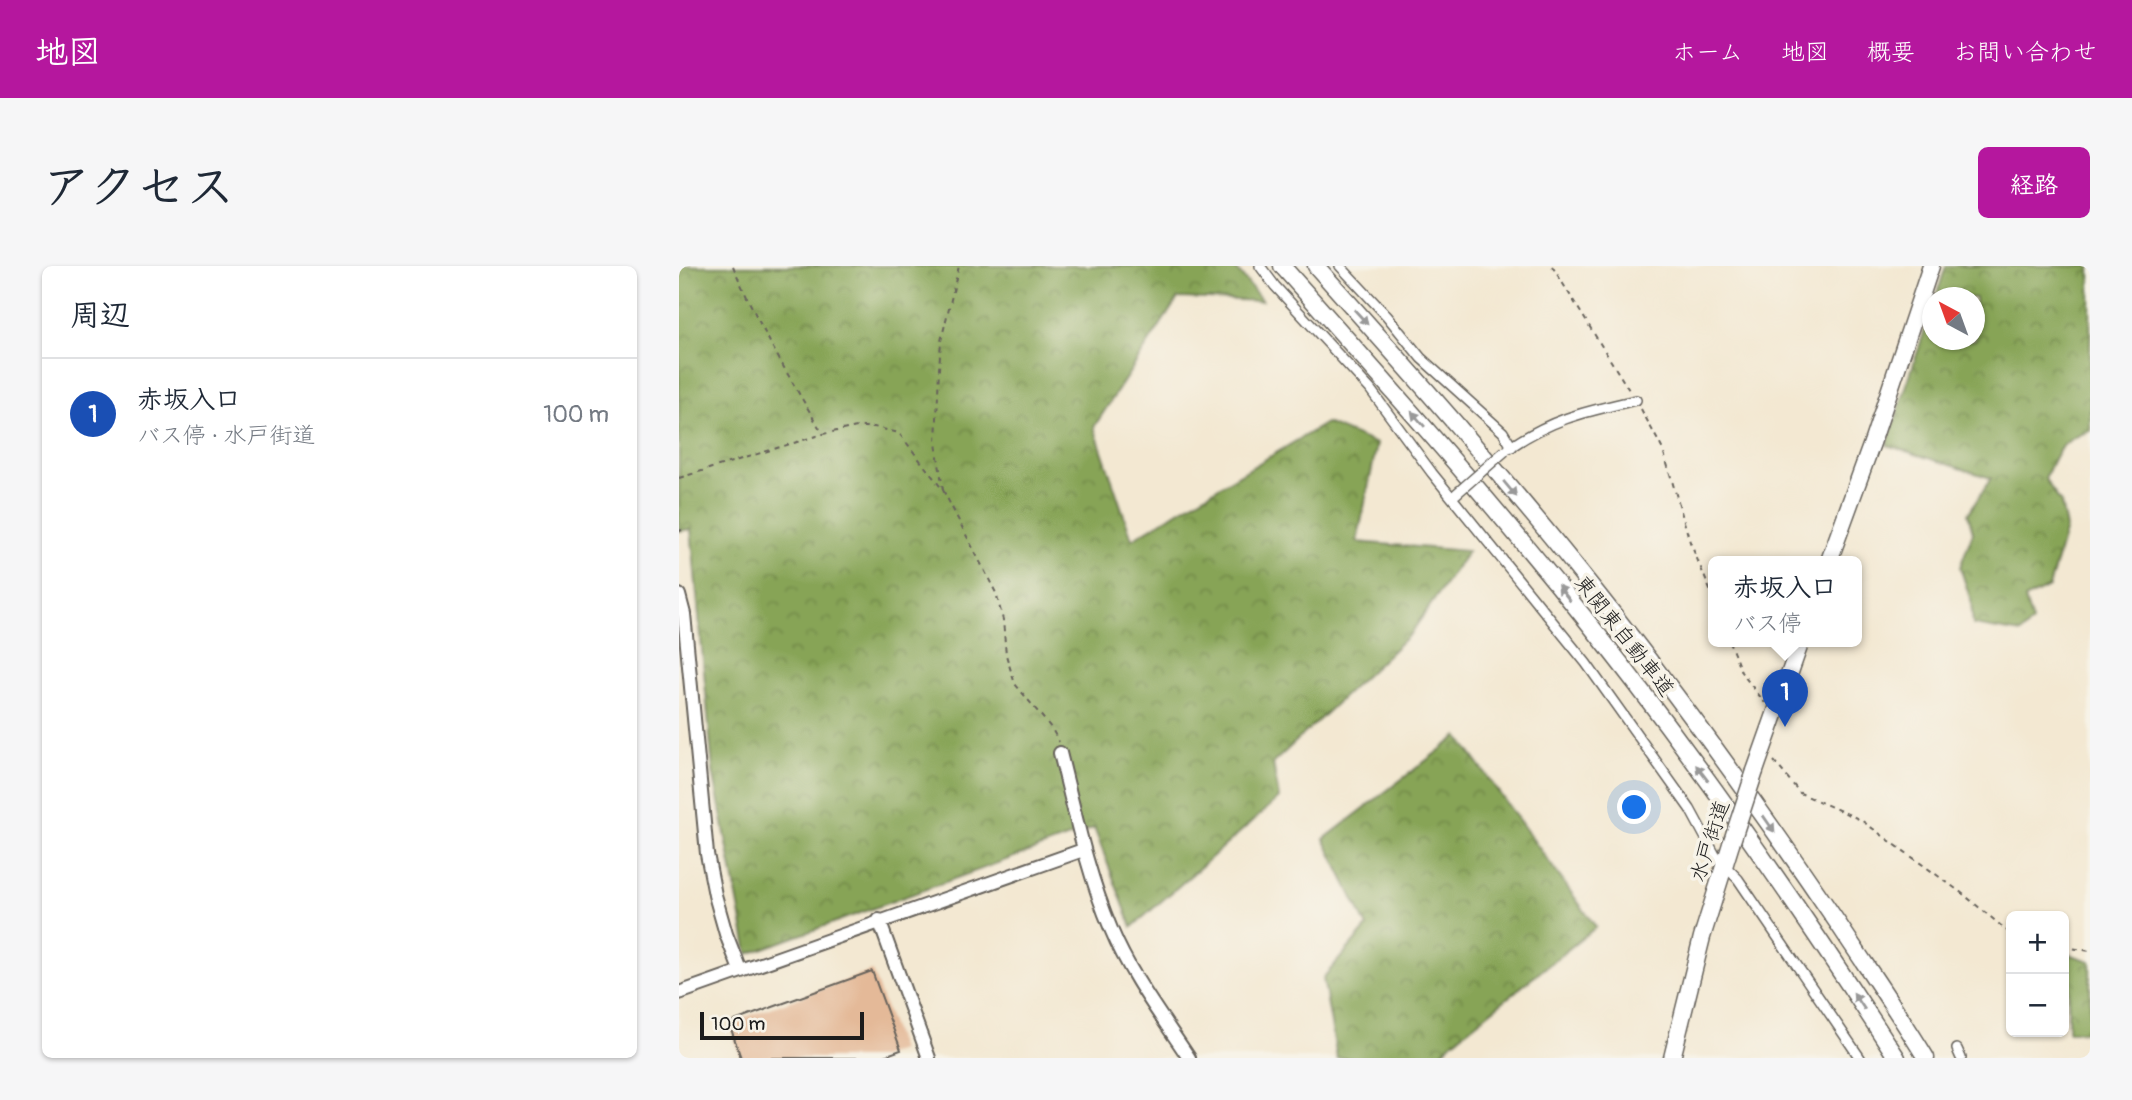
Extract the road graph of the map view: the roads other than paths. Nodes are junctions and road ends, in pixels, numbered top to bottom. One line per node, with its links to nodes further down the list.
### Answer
1 (1260, 266): 8 (street)
2 (1282, 266): 23 (highway, 東関東自動車道, one-way to 2)
3 (1316, 266): 24 (highway, 東関東自動車道, one-way to 24)
4 (1341, 266): 7 (street)
5 (1931, 266): 9 (highway)
6 (1636, 400): 7 (street)
7 (1508, 449): 8 (street, bridge)
8 (1454, 496): 14 (street)
9 (1831, 556)
10 (679, 595): 16 (street)
11 (1799, 647): 14 (highway, 水戸街道, bridge)
12 (1060, 754): 13 (street)
13 (1083, 850): 15 (street); 20 (street)
14 (1723, 864): 21 (highway, 水戸街道); 22 (street)
15 (879, 920): 16 (street); 19 (street)
16 (740, 970): 17 (street)
17 (679, 993)
18 (1957, 1049): 25 (street)
19 (929, 1058)
20 (1189, 1058)
21 (1672, 1058)
22 (1860, 1058)
23 (1897, 1058)
24 (1926, 1058)
25 (1961, 1058)

